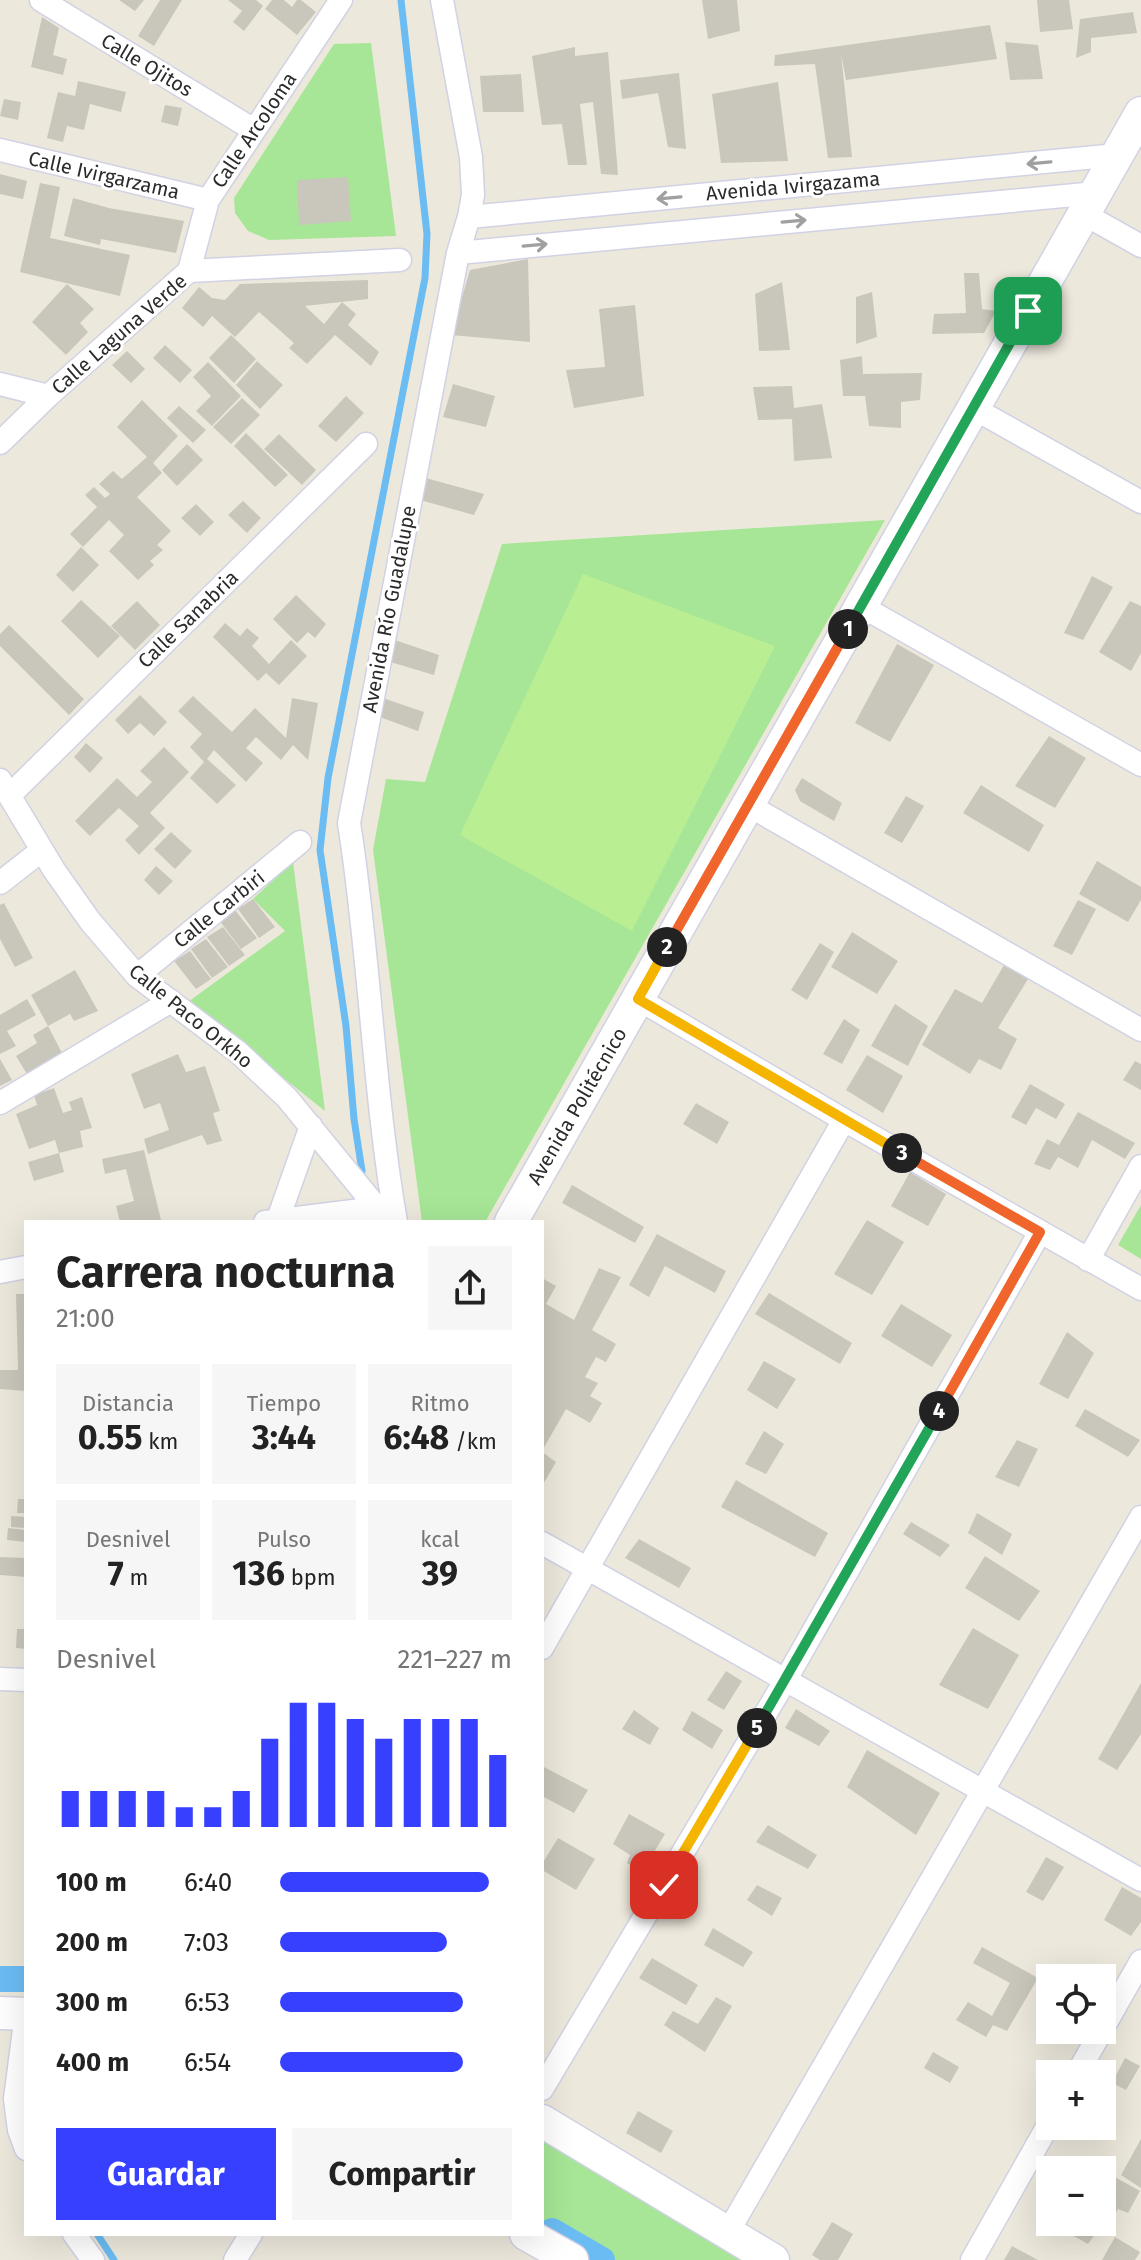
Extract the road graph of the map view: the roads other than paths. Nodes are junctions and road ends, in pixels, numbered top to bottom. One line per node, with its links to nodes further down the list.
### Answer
1 (41, 0): 5 (street, Calle Ojitos)
2 (341, 0): 5 (street, Calle Arcoloma)
3 (442, 0): 10 (street, Avenida Río Guadalupe)
4 (1141, 113): 7 (street, Avenida Politécnico)
5 (254, 130): 8 (street, Calle Arcoloma)
6 (0, 150): 8 (street, Calle Ivirgarzama)
7 (1117, 155): 9 (street, Avenida Politécnico); 10 (street, Avenida Ivirgazama, one-way to 10)
8 (208, 200): 14 (street, Calle Arcoloma)
9 (1090, 204): 11 (street); 12 (street, Avenida Ivirgazama, one-way to 9); 17 (street, Avenida Politécnico)
10 (469, 217): 12 (street, Avenida Río Guadalupe)
11 (1141, 246)
12 (458, 253): 39 (street, Avenida Río Guadalupe)
13 (400, 260): 14 (street, Calle Laguna Verde)
14 (189, 271): 16 (street, Calle Laguna Verde)
15 (0, 384): 16 (street)
16 (48, 396): 18 (street, Calle Laguna Verde)
17 (973, 408): 20 (street); 21 (street, Avenida Politécnico)
18 (0, 443)
19 (366, 444): 23 (street, Calle Sanabria)
20 (1141, 502)
21 (861, 606): 22 (street); 24 (street, Avenida Politécnico)
22 (1141, 765)
23 (5, 787): 26 (street, Calle Paco Orkho)
24 (748, 805): 29 (street, Avenida Politécnico); 31 (street)
25 (300, 842): 28 (street, Calle Carbiri)
26 (42, 850): 27 (street); 28 (street, Calle Paco Orkho)
27 (0, 883)
28 (137, 976): 30 (street, Calle Paco Orkho)
29 (638, 999): 33 (street); 40 (street, Avenida Politécnico)
30 (171, 1001): 32 (street); 34 (street, Calle Paco Orkho)
31 (1141, 1030)
32 (0, 1103)
33 (844, 1120): 41 (street); 48 (street)
34 (311, 1126): 36 (street, Calle Paco Orkho); 37 (street)
35 (1141, 1166): 42 (street)
36 (381, 1215): 38 (street)
37 (273, 1220)
38 (291, 1220)
39 (396, 1220)
40 (512, 1220)
41 (1040, 1232): 42 (street); 52 (street)
42 (1088, 1260): 45 (street)
43 (24, 1267): 44 (street)
44 (0, 1272)
45 (1141, 1289)
46 (1141, 1517): 53 (street)
47 (544, 1544): 48 (street)
48 (587, 1569): 49 (street); 52 (street)
49 (544, 1644)
50 (0, 1679): 51 (street)
51 (24, 1680)
52 (785, 1681): 53 (street); 60 (street)
53 (983, 1789): 54 (street); 64 (street)
54 (1141, 1880)
55 (1141, 1961): 59 (street)
56 (0, 2013): 57 (street)
57 (24, 2014)
58 (24, 2029): 63 (street)
59 (1085, 2060)
60 (544, 2086)
61 (544, 2122): 64 (street)
62 (1040, 2140): 70 (street)
63 (24, 2144)
64 (728, 2232): 69 (street)
65 (75, 2236): 67 (street)
66 (250, 2236): 68 (street)
67 (91, 2260)
68 (235, 2260)
69 (773, 2260)
70 (972, 2260)

